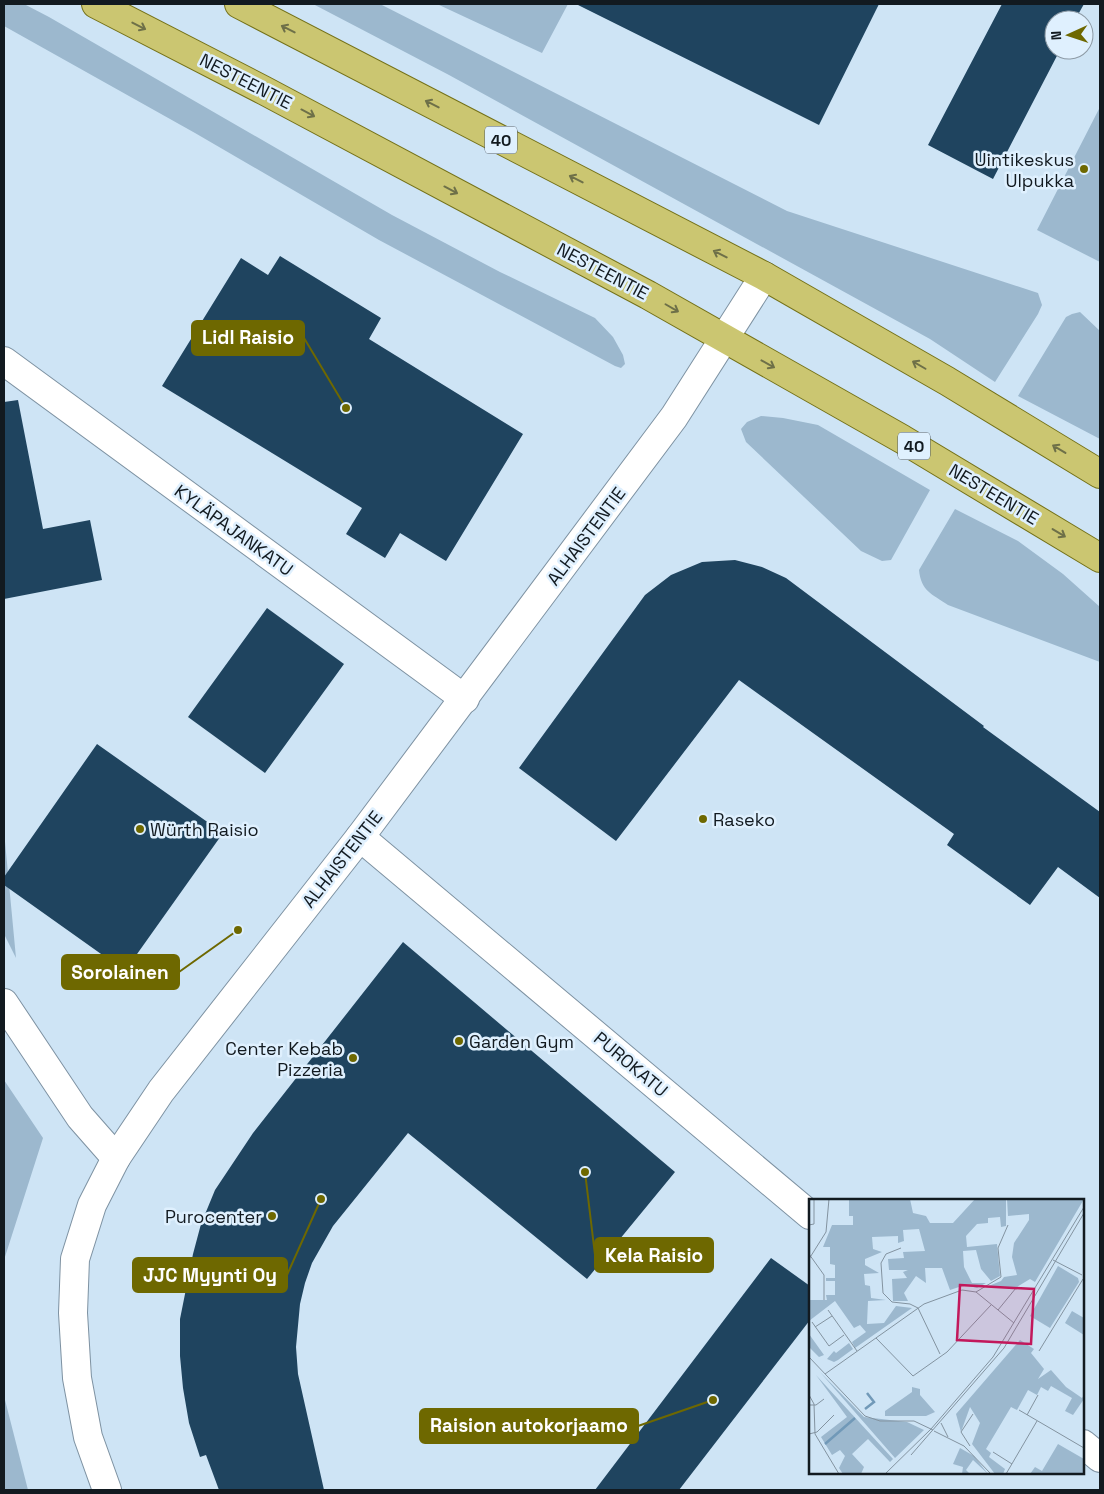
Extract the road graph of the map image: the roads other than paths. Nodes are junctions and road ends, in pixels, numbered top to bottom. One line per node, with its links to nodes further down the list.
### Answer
1 (96, 4): 4 (main road, NESTEENTIE / 40, one-way to 4)
2 (238, 4): 3 (main road, 40, one-way to 2)
3 (764, 276): 4 (street, ALHAISTENTIE); 6 (main road, 40, one-way to 3)
4 (725, 340): 7 (main road, NESTEENTIE / 40, one-way to 7); 8 (street, ALHAISTENTIE)
5 (4, 361): 8 (street, KYLÄPAJANKATU)
6 (1100, 474)
7 (1100, 558)
8 (465, 699): 9 (street, ALHAISTENTIE)
9 (360, 837): 11 (street, ALHAISTENTIE); 12 (street, PUROKATU)
10 (4, 1003): 11 (street)
11 (116, 1158): 15 (street, ALHAISTENTIE)
12 (809, 1214)
13 (1084, 1445): 14 (street)
14 (1100, 1458)
15 (107, 1490)

